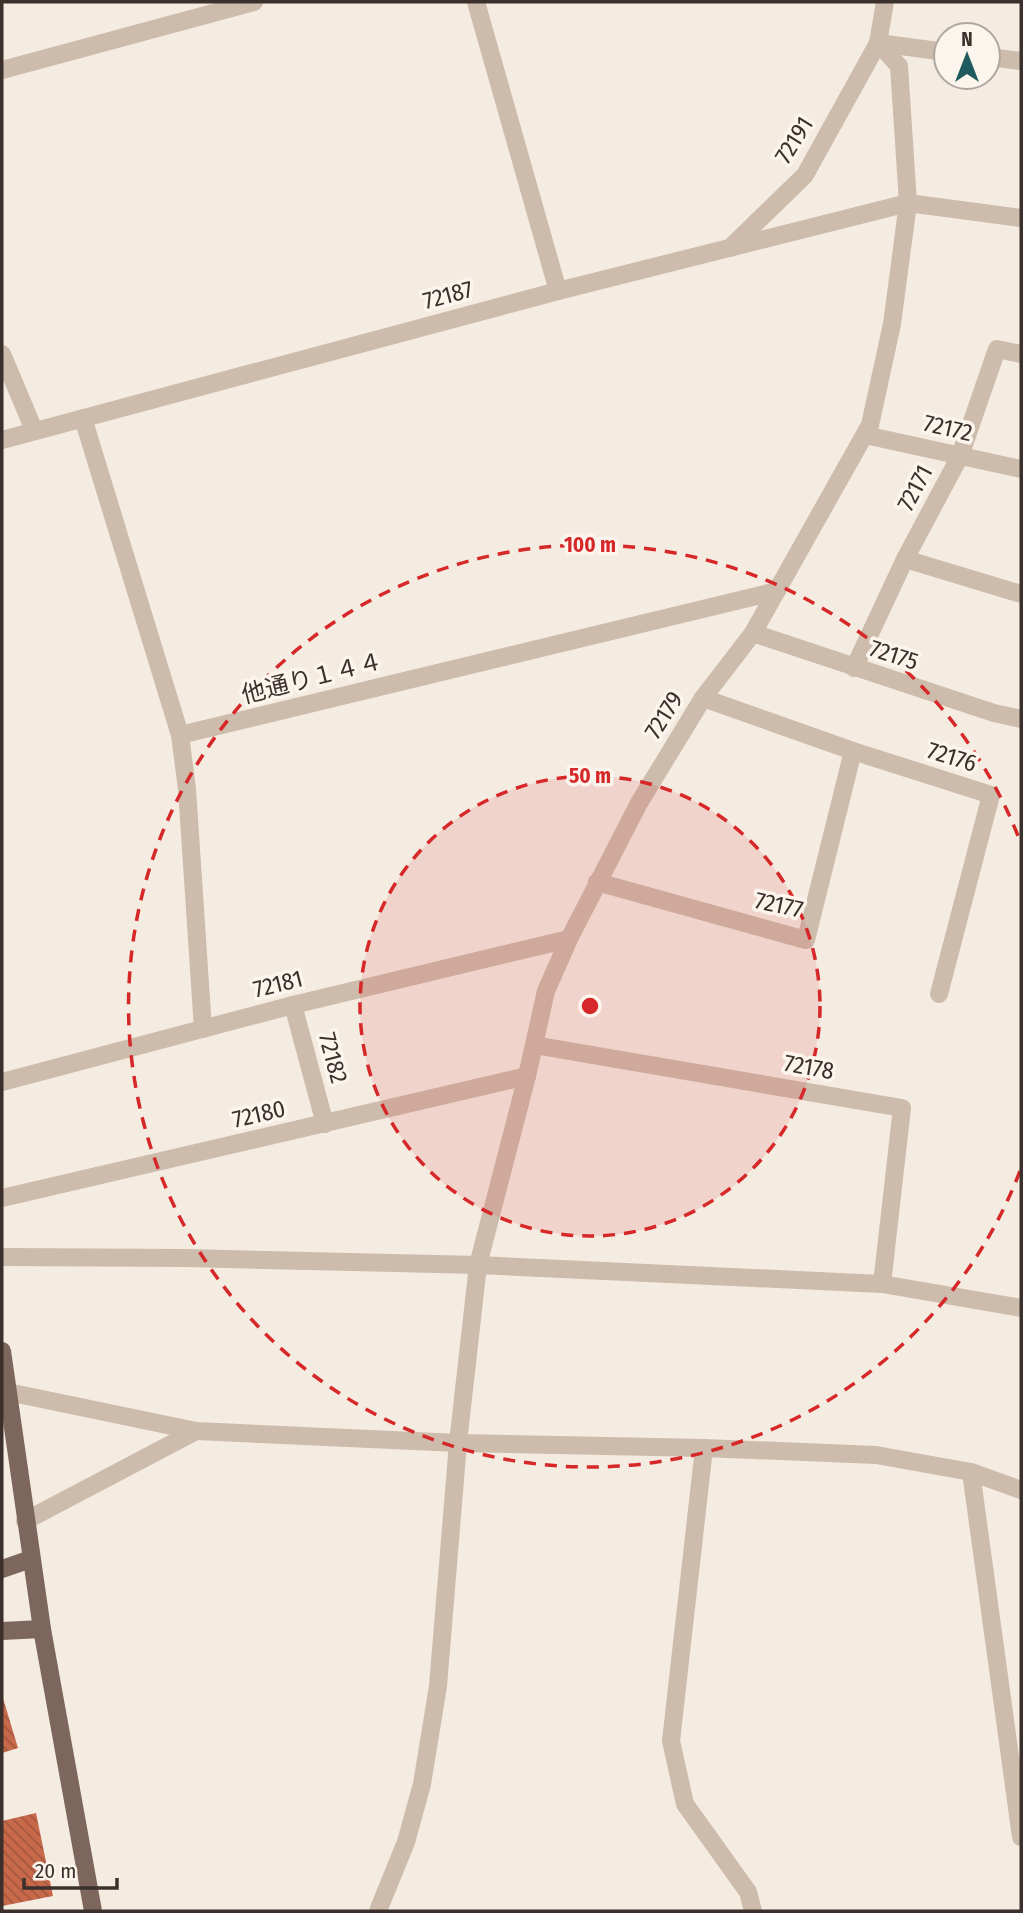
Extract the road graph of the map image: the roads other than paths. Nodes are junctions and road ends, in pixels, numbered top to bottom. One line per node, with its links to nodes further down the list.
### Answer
1 (254, 2): 8 (street)
2 (476, 2): 12 (street)
3 (884, 2): 4 (street, 72191)
4 (878, 43): 5 (street); 9 (street); 11 (street, 72191)
5 (932, 50)
6 (1002, 59): 7 (street)
7 (1021, 61)
8 (2, 70)
9 (908, 203): 10 (street); 11 (street, 72187); 17 (street, 72179)
10 (1021, 218)
11 (730, 248): 12 (street, 72187)
12 (558, 291): 15 (street, 72187)
13 (2, 354): 16 (street)
14 (1021, 354): 19 (street, 72171)
15 (83, 418): 16 (street, 72187); 28 (street)
16 (34, 430): 18 (street, 72187)
17 (865, 435): 19 (street, 72172); 22 (street, 72179)
18 (2, 440)
19 (960, 456): 20 (street, 72172); 21 (street, 72171)
20 (1021, 469)
21 (905, 559): 23 (street); 25 (street, 72171)
22 (777, 592): 24 (street, 72179); 28 (street, 他通り１４４)
23 (1021, 594)
24 (752, 633): 25 (street, 72175); 26 (street, 72179)
25 (854, 668): 27 (street, 72175)
26 (703, 698): 29 (street, 72176); 30 (street, 72179)
27 (1021, 719)
28 (180, 735): 34 (street)
29 (853, 751): 30 (street, 72177); 32 (street, 72176)
30 (597, 882): 31 (street, 72179)
31 (569, 939): 33 (street, 72181); 35 (street, 72179)
32 (939, 994)
33 (293, 1004): 34 (street, 72181); 38 (street, 72182)
34 (203, 1028): 37 (street, 72181)
35 (534, 1045): 36 (street, 72179); 42 (street, 72178)
36 (527, 1076): 38 (street, 72180); 41 (street, 72179)
37 (2, 1082)
38 (326, 1124): 39 (street, 72180)
39 (2, 1198)
40 (2, 1257): 41 (street)
41 (478, 1265): 42 (street); 47 (street, 72179)
42 (882, 1284): 43 (street)
43 (1021, 1308)
44 (2, 1352): 45 (main road)
45 (6, 1396): 46 (street); 51 (main road)
46 (196, 1431): 47 (street); 51 (street)
47 (458, 1443): 48 (street); 58 (street, 72179)
48 (704, 1448): 49 (street); 59 (street)
49 (971, 1472): 50 (street); 56 (street)
50 (1021, 1490)
51 (25, 1521): 52 (main road)
52 (31, 1559): 53 (main road); 54 (main road)
53 (2, 1569)
54 (42, 1629): 55 (main road); 57 (main road)
55 (2, 1631)
56 (1021, 1838)
57 (93, 1911)
58 (378, 1911)
59 (753, 1911)

